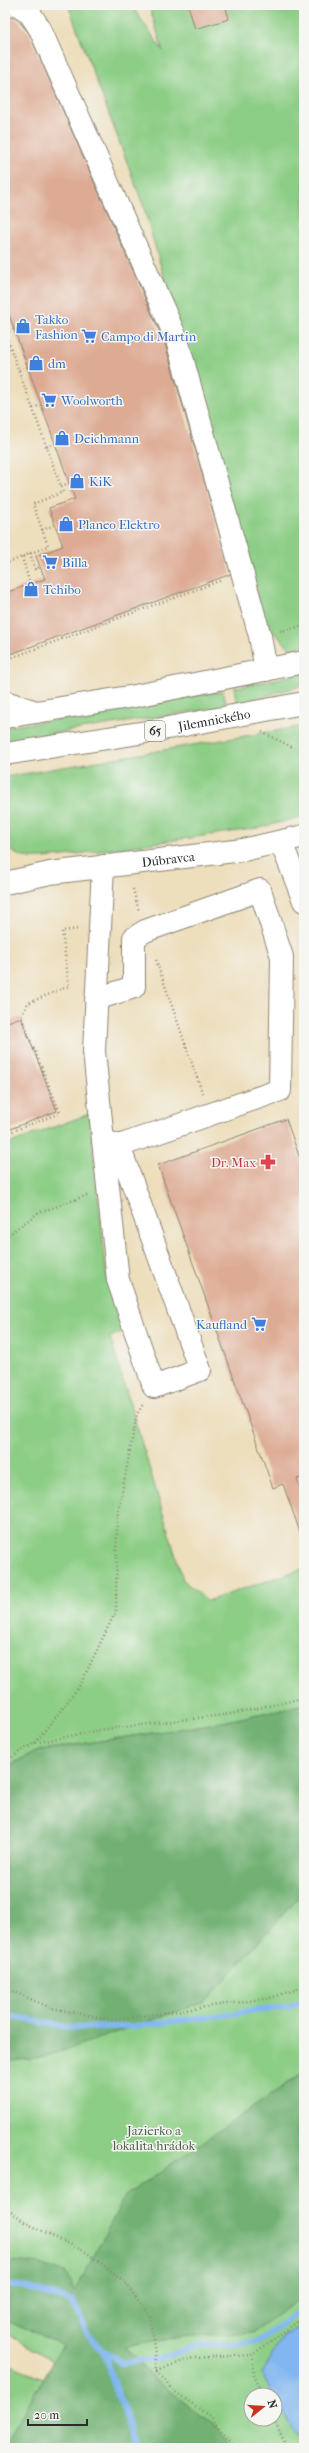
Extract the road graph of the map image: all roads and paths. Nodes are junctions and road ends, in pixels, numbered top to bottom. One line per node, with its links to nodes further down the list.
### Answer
1 (18, 5): 26 (main road)
2 (14, 329): 3 (path)
3 (5, 332): 5 (path)
4 (28, 367): 5 (path)
5 (19, 370): 7 (path)
6 (42, 405): 7 (path)
7 (33, 408): 9 (path)
8 (56, 444): 9 (path)
9 (47, 447): 11 (path)
10 (70, 484): 11 (path)
11 (61, 486): 13 (path)
12 (55, 525): 13 (path)
13 (42, 530): 14 (path)
14 (48, 546): 15 (path); 16 (path)
15 (49, 551)
16 (30, 553): 17 (path); 19 (path)
17 (22, 557): 18 (path); 21 (path)
18 (5, 564)
19 (40, 567)
20 (229, 578): 24 (path)
21 (30, 584)
22 (304, 626): 23 (path)
23 (277, 632)
24 (5, 660)
25 (304, 662): 26 (main road)
26 (266, 670): 29 (main road)
27 (5, 702): 29 (main road)
28 (304, 703): 33 (main road, Jilemnického / 65)
29 (36, 712): 30 (main road)
30 (5, 717)
31 (259, 731): 32 (path)
32 (292, 747)
33 (5, 754)
34 (304, 836): 35 (main road, Dúbravca)
35 (281, 842): 36 (main road, Dúbravca); 41 (main road)
36 (103, 866): 38 (main road, Dúbravca); 44 (main road)
37 (5, 871): 38 (main road, Dúbravca)
38 (32, 876): 39 (main road, Dúbravca)
39 (5, 883)
40 (133, 889): 43 (path)
41 (304, 901)
42 (81, 929): 46 (path)
43 (145, 932): 44 (main road); 45 (path); 45 (main road)
44 (96, 999): 47 (main road)
45 (210, 1114): 47 (main road)
46 (5, 1134)
47 (111, 1143): 48 (main road); 50 (main road)
48 (107, 1188): 49 (path); 50 (main road)
49 (5, 1237)
50 (154, 1387): 52 (path)
51 (304, 1698): 52 (path)
52 (35, 1743): 53 (path)
53 (5, 1761)
54 (304, 1987): 55 (path)
55 (5, 1988)
56 (5, 2207): 59 (path)
57 (304, 2317): 58 (path)
58 (252, 2355): 59 (path); 60 (path)
59 (157, 2370): 62 (path)
60 (259, 2387)
61 (278, 2427): 63 (path)
62 (237, 2448)
63 (288, 2448)

